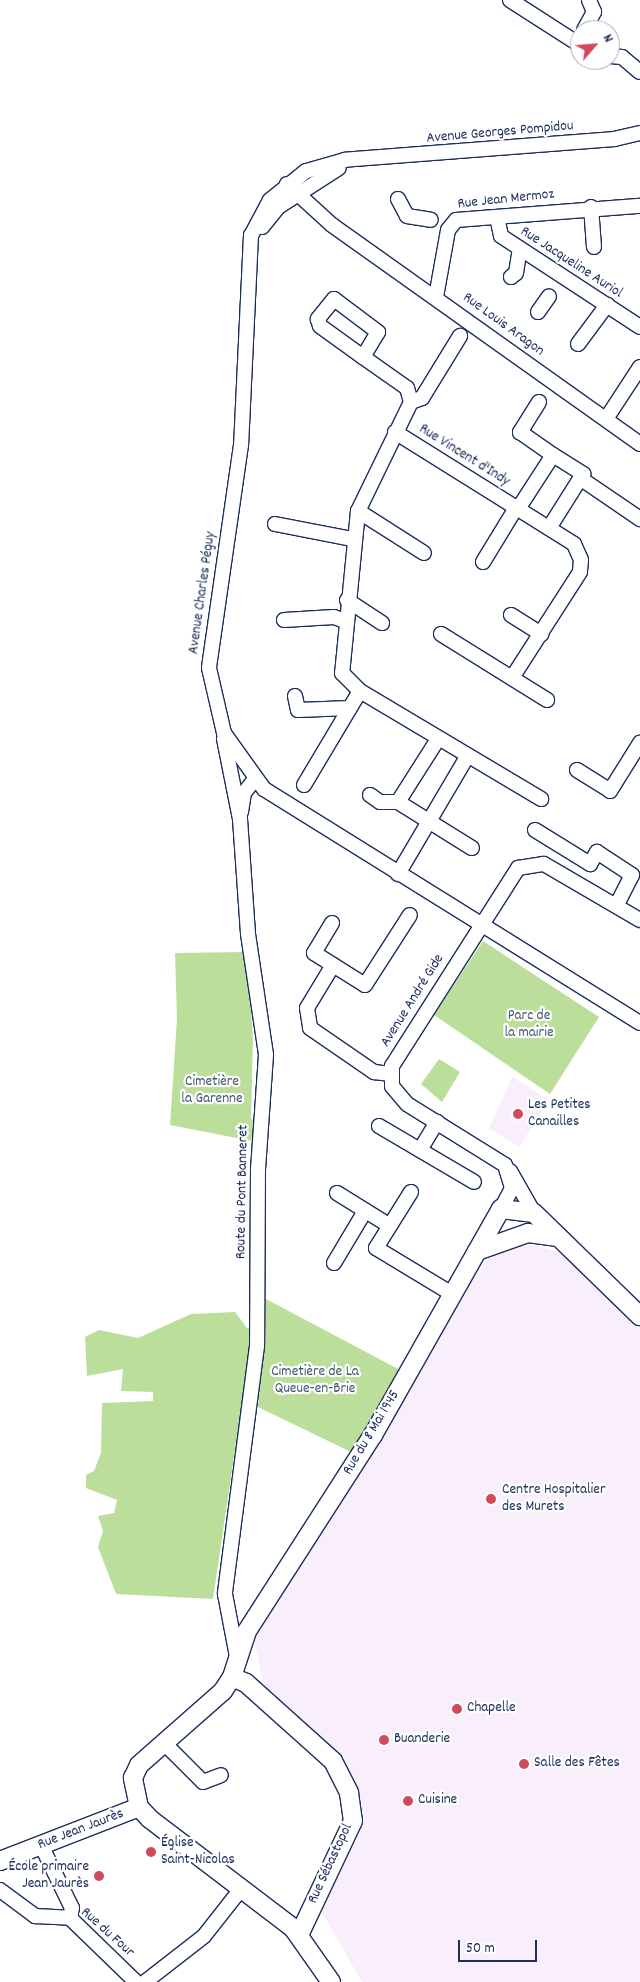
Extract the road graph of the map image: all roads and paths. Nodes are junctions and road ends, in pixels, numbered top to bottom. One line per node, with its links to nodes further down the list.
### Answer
1 (510, 0): 4 (street)
2 (589, 0): 3 (street)
3 (590, 20)
4 (570, 37)
5 (620, 57): 6 (street)
6 (640, 72)
7 (640, 133): 8 (street, Avenue Georges Pompidou)
8 (296, 186): 18 (street, Rue Louis Aragon); 53 (street, Avenue Charles Péguy)
9 (398, 198): 13 (street)
10 (640, 206): 11 (street, Rue Jean Mermoz)
11 (591, 207): 12 (street, Rue Jean Mermoz); 14 (street)
12 (497, 217): 13 (street, Rue Jean Mermoz); 15 (street, Rue Jacqueline Auriol)
13 (440, 222): 18 (street, Rue Jean Mermoz)
14 (594, 247)
15 (520, 249): 16 (street); 17 (street, Rue Jacqueline Auriol)
16 (511, 277)
17 (561, 277): 19 (street, Rue Jacqueline Auriol); 20 (street)
18 (436, 297): 28 (street, Rue Louis Aragon)
19 (607, 306): 21 (street, Rue Jacqueline Auriol); 23 (street)
20 (538, 312)
21 (640, 327)
22 (460, 336): 26 (street)
23 (578, 344)
24 (363, 357): 26 (street)
25 (640, 368): 28 (street)
26 (411, 402): 29 (street)
27 (539, 402): 31 (street)
28 (606, 419): 30 (street, Rue Louis Aragon)
29 (395, 432): 33 (street, Rue Vincent d'Indy); 34 (street)
30 (640, 444)
31 (554, 455): 32 (street); 33 (street)
32 (580, 478): 35 (street); 37 (street)
33 (517, 508): 37 (street, Rue Vincent d'Indy); 40 (street, Rue Vincent d'Indy)
34 (358, 511): 38 (street); 39 (street)
35 (640, 519)
36 (275, 524): 38 (street)
37 (550, 528): 47 (street, Rue Vincent d'Indy)
38 (352, 539): 41 (street)
39 (424, 553)
40 (484, 562)
41 (347, 600): 44 (street); 45 (street)
42 (511, 614): 47 (street)
43 (284, 620): 44 (street)
44 (344, 621): 49 (street)
45 (382, 623)
46 (441, 634): 48 (street)
47 (541, 634): 48 (street, Rue Vincent d'Indy)
48 (512, 678): 51 (street)
49 (360, 691): 52 (street); 54 (street)
50 (295, 696): 52 (street)
51 (547, 700)
52 (350, 708): 59 (street)
53 (224, 733): 58 (street, Avenue Charles Péguy); 63 (street, Route du Pont Banneret)
54 (438, 739): 56 (street); 62 (street)
55 (640, 743): 57 (street)
56 (467, 756): 61 (street); 64 (street)
57 (577, 770)
58 (255, 778): 63 (street); 67 (street, Avenue Charles Péguy)
59 (304, 785)
60 (370, 795): 62 (street)
61 (541, 799)
62 (398, 802): 64 (street)
63 (240, 819): 93 (street, Route du Pont Banneret)
64 (428, 821): 66 (street); 67 (street)
65 (535, 830): 68 (street)
66 (472, 848)
67 (398, 874): 72 (street, Avenue Charles Péguy)
68 (617, 905): 70 (street, Avenue André Gide); 72 (street, Avenue André Gide)
69 (410, 914): 73 (street)
70 (640, 920)
71 (332, 923): 73 (street)
72 (480, 925): 74 (street, Avenue Charles Péguy); 75 (street, Avenue André Gide)
73 (333, 965): 75 (street)
74 (640, 1023)
75 (391, 1074): 76 (street)
76 (437, 1122): 78 (street); 79 (street)
77 (378, 1126): 78 (street)
78 (420, 1150): 80 (street)
79 (505, 1165): 83 (street, Rue du 8 Mai 1945); 85 (street)
80 (474, 1182)
81 (411, 1192): 86 (street)
82 (337, 1193): 84 (street)
83 (501, 1209): 85 (main road); 87 (main road); 89 (main road, Rue du 8 Mai 1945)
84 (365, 1211): 86 (street); 90 (street)
85 (534, 1213): 88 (main road)
86 (390, 1226): 91 (street)
87 (528, 1233): 88 (main road); 89 (main road)
88 (558, 1237): 92 (main road)
89 (477, 1251): 91 (main road, Rue du 8 Mai 1945)
90 (334, 1263)
91 (452, 1294): 94 (main road, Rue du 8 Mai 1945)
92 (640, 1316)
93 (229, 1622): 94 (street); 95 (street, Route du Pont Banneret)
94 (247, 1631): 95 (main road, Rue du 8 Mai 1945)
95 (238, 1673): 96 (main road, Rue Jean Jaurès); 104 (main road, Rue Sébastopol)
96 (164, 1742): 97 (street); 98 (main road, Rue Jean Jaurès)
97 (221, 1775)
98 (139, 1807): 99 (main road, Rue Jean Jaurès); 102 (main road)
99 (41, 1845): 100 (main road, Rue Jean Jaurès); 103 (street)
100 (0, 1861)
101 (0, 1890): 103 (street, Rue du Four)
102 (241, 1890): 104 (main road); 106 (street)
103 (70, 1918): 105 (street, Rue du Four)
104 (299, 1935): 107 (main road)
105 (136, 1982)
106 (145, 1982)
107 (330, 1982)

